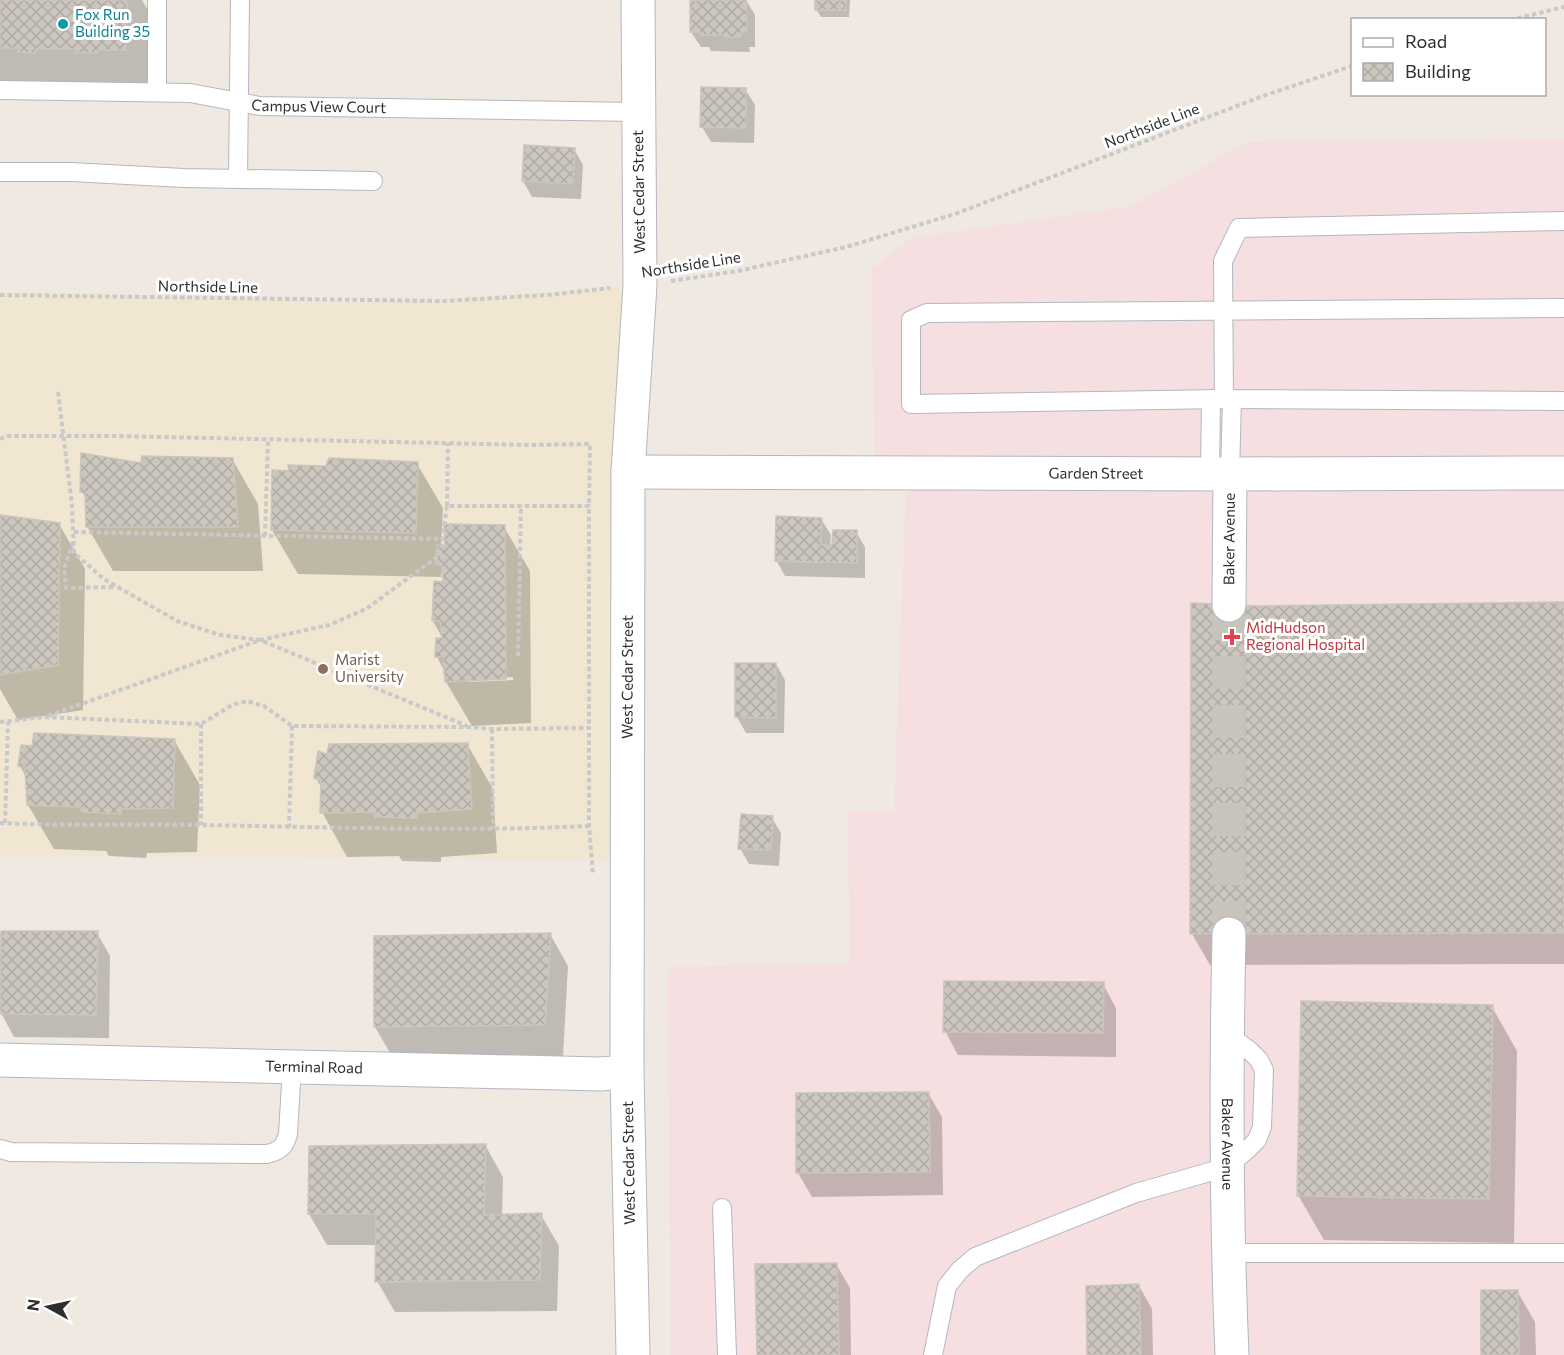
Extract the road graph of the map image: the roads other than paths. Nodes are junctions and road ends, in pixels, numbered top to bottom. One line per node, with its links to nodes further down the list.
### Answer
1 (157, 0): 5 (lane)
2 (240, 0): 6 (lane)
3 (638, 0): 7 (street, West Cedar Street)
4 (0, 90): 5 (lane, Campus View Court)
5 (157, 92): 6 (lane, Campus View Court)
6 (239, 100): 7 (lane, Campus View Court); 9 (lane)
7 (638, 112): 16 (street, West Cedar Street)
8 (0, 172): 9 (lane)
9 (238, 178): 10 (lane)
10 (373, 180)
11 (1564, 222): 13 (lane)
12 (1564, 308): 13 (lane)
13 (1224, 310): 14 (lane); 14 (lane)
14 (1223, 399): 15 (lane); 18 (lane)
15 (1564, 401)
16 (628, 472): 18 (street, Garden Street); 23 (street, West Cedar Street)
17 (1564, 473): 18 (street, Garden Street)
18 (1220, 474): 19 (street, Baker Avenue)
19 (1229, 605)
20 (1229, 934): 25 (street, Baker Avenue)
21 (0, 1060): 22 (street, Terminal Road)
22 (292, 1066): 23 (street, Terminal Road); 24 (lane)
23 (627, 1072): 29 (street, West Cedar Street)
24 (0, 1149)
25 (1227, 1167): 27 (street, Baker Avenue); 31 (lane)
26 (722, 1208): 30 (lane)
27 (1228, 1253): 28 (lane); 32 (street, Baker Avenue)
28 (1564, 1253)
29 (633, 1355)
30 (727, 1355)
31 (933, 1355)
32 (1232, 1355)

